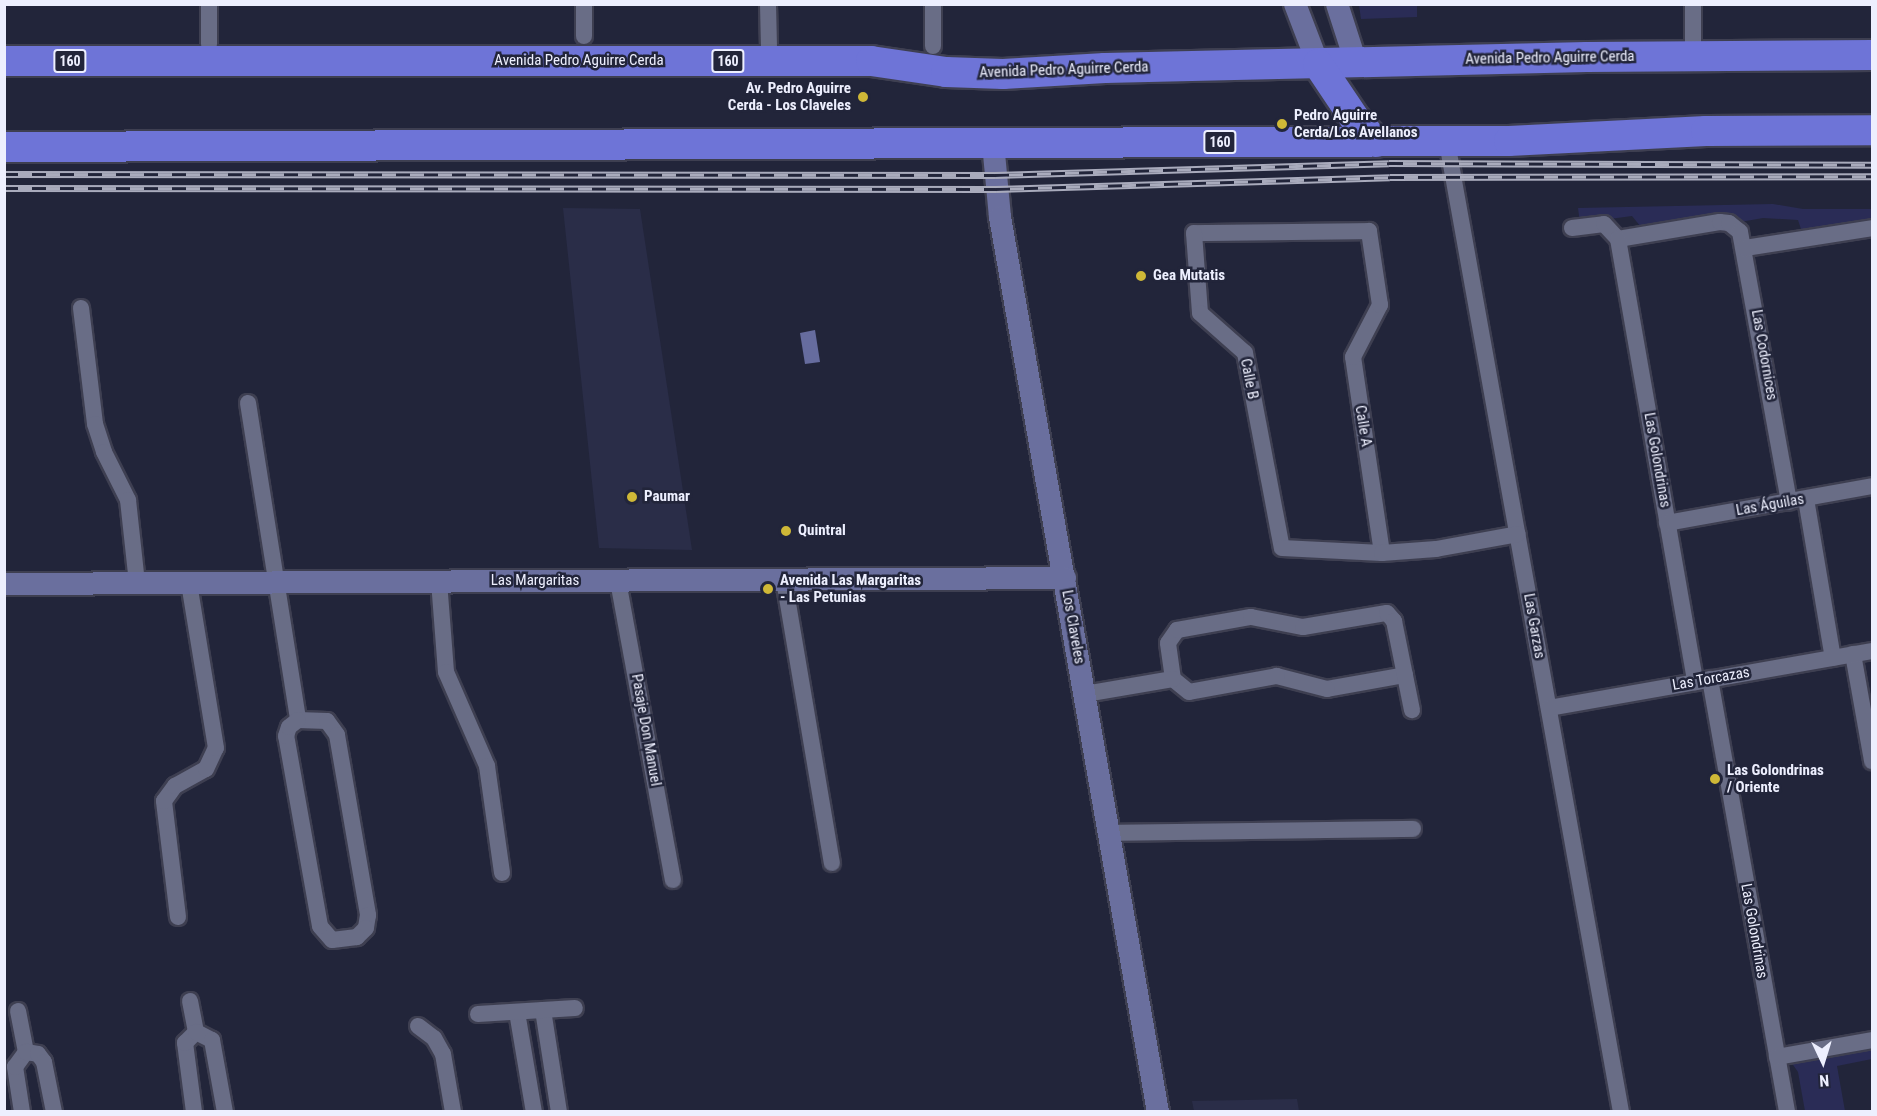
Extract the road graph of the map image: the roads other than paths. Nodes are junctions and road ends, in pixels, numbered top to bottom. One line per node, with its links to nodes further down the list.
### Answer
1 (209, 4): 9 (street)
2 (584, 4): 8 (street)
3 (768, 4): 11 (street)
4 (933, 4): 10 (street)
5 (1295, 4): 16 (street)
6 (1337, 4): 15 (street)
7 (1693, 4): 12 (street)
8 (584, 36)
9 (209, 44)
10 (933, 46)
11 (769, 48)
12 (1693, 56): 13 (highway, Avenida Pedro Aguirre Cerda / 160); 15 (highway, Avenida Pedro Aguirre Cerda / 160)
13 (1872, 56)
14 (4, 61): 16 (highway, Avenida Pedro Aguirre Cerda / 160)
15 (1356, 63): 16 (highway, Avenida Pedro Aguirre Cerda / 160)
16 (1318, 64): 18 (highway)
17 (1872, 130): 19 (highway, 160)
18 (1376, 142): 19 (highway, 160); 20 (highway, 160)
19 (1447, 142): 33 (street, Las Garzas)
20 (993, 143): 21 (highway, 160); 35 (street, Los Claveles)
21 (4, 147)
22 (1572, 228): 25 (street)
23 (1871, 228): 26 (street)
24 (1198, 231): 34 (street, Calle B); 34 (street, Calle A)
25 (1618, 239): 26 (street, Las Codornices); 32 (street, Las Golondrinas)
26 (1745, 248): 31 (street, Las Codornices)
27 (81, 308): 40 (street)
28 (248, 403): 39 (street)
29 (1872, 486): 30 (street, Las Águilas)
30 (1806, 499): 31 (street, Las Águilas); 45 (street)
31 (1789, 502): 32 (street, Las Águilas)
32 (1667, 523): 48 (street, Las Golondrinas)
33 (1518, 534): 34 (street); 50 (street, Las Garzas)
34 (1382, 553)
35 (1065, 579): 36 (street, Las Margaritas); 49 (street, Los Claveles)
36 (784, 580): 38 (street, Las Margaritas); 56 (street)
37 (440, 581): 38 (street, Las Margaritas); 39 (street, Las Margaritas); 57 (street)
38 (618, 581): 58 (street, Pasaje Don Manuel)
39 (278, 582): 41 (street, Las Margaritas); 52 (street)
40 (137, 583): 41 (street, Las Margaritas); 42 (street, Las Margaritas)
41 (189, 583): 59 (street)
42 (4, 584)
43 (1872, 651): 44 (street, Las Torcazas)
44 (1853, 654): 45 (street, Las Torcazas); 53 (street)
45 (1833, 658): 48 (street, Las Torcazas)
46 (1405, 675): 47 (street); 47 (street); 51 (street)
47 (1173, 679): 49 (street)
48 (1702, 680): 50 (street, Las Torcazas); 70 (street, Las Golondrinas)
49 (1085, 694): 55 (street, Los Claveles)
50 (1549, 708): 79 (street, Las Garzas)
51 (1412, 710)
52 (298, 720): 52 (street)
53 (1872, 761)
54 (1413, 829): 55 (street)
55 (1109, 833): 78 (street, Los Claveles)
56 (832, 864)
57 (502, 873)
58 (673, 880)
59 (178, 917)
60 (190, 1001): 67 (street)
61 (575, 1008): 62 (street)
62 (543, 1010): 64 (street); 77 (street)
63 (18, 1011): 69 (street)
64 (517, 1012): 65 (street); 76 (street)
65 (478, 1014)
66 (418, 1026): 75 (street)
67 (196, 1032): 73 (street); 74 (street)
68 (1872, 1040): 70 (street)
69 (26, 1052): 71 (street); 72 (street)
70 (1777, 1057): 80 (street, Las Golondrinas)
71 (22, 1112)
72 (54, 1112)
73 (194, 1112)
74 (225, 1112)
75 (453, 1112)
76 (534, 1112)
77 (559, 1112)
78 (1158, 1112)
79 (1621, 1112)
80 (1787, 1112)

